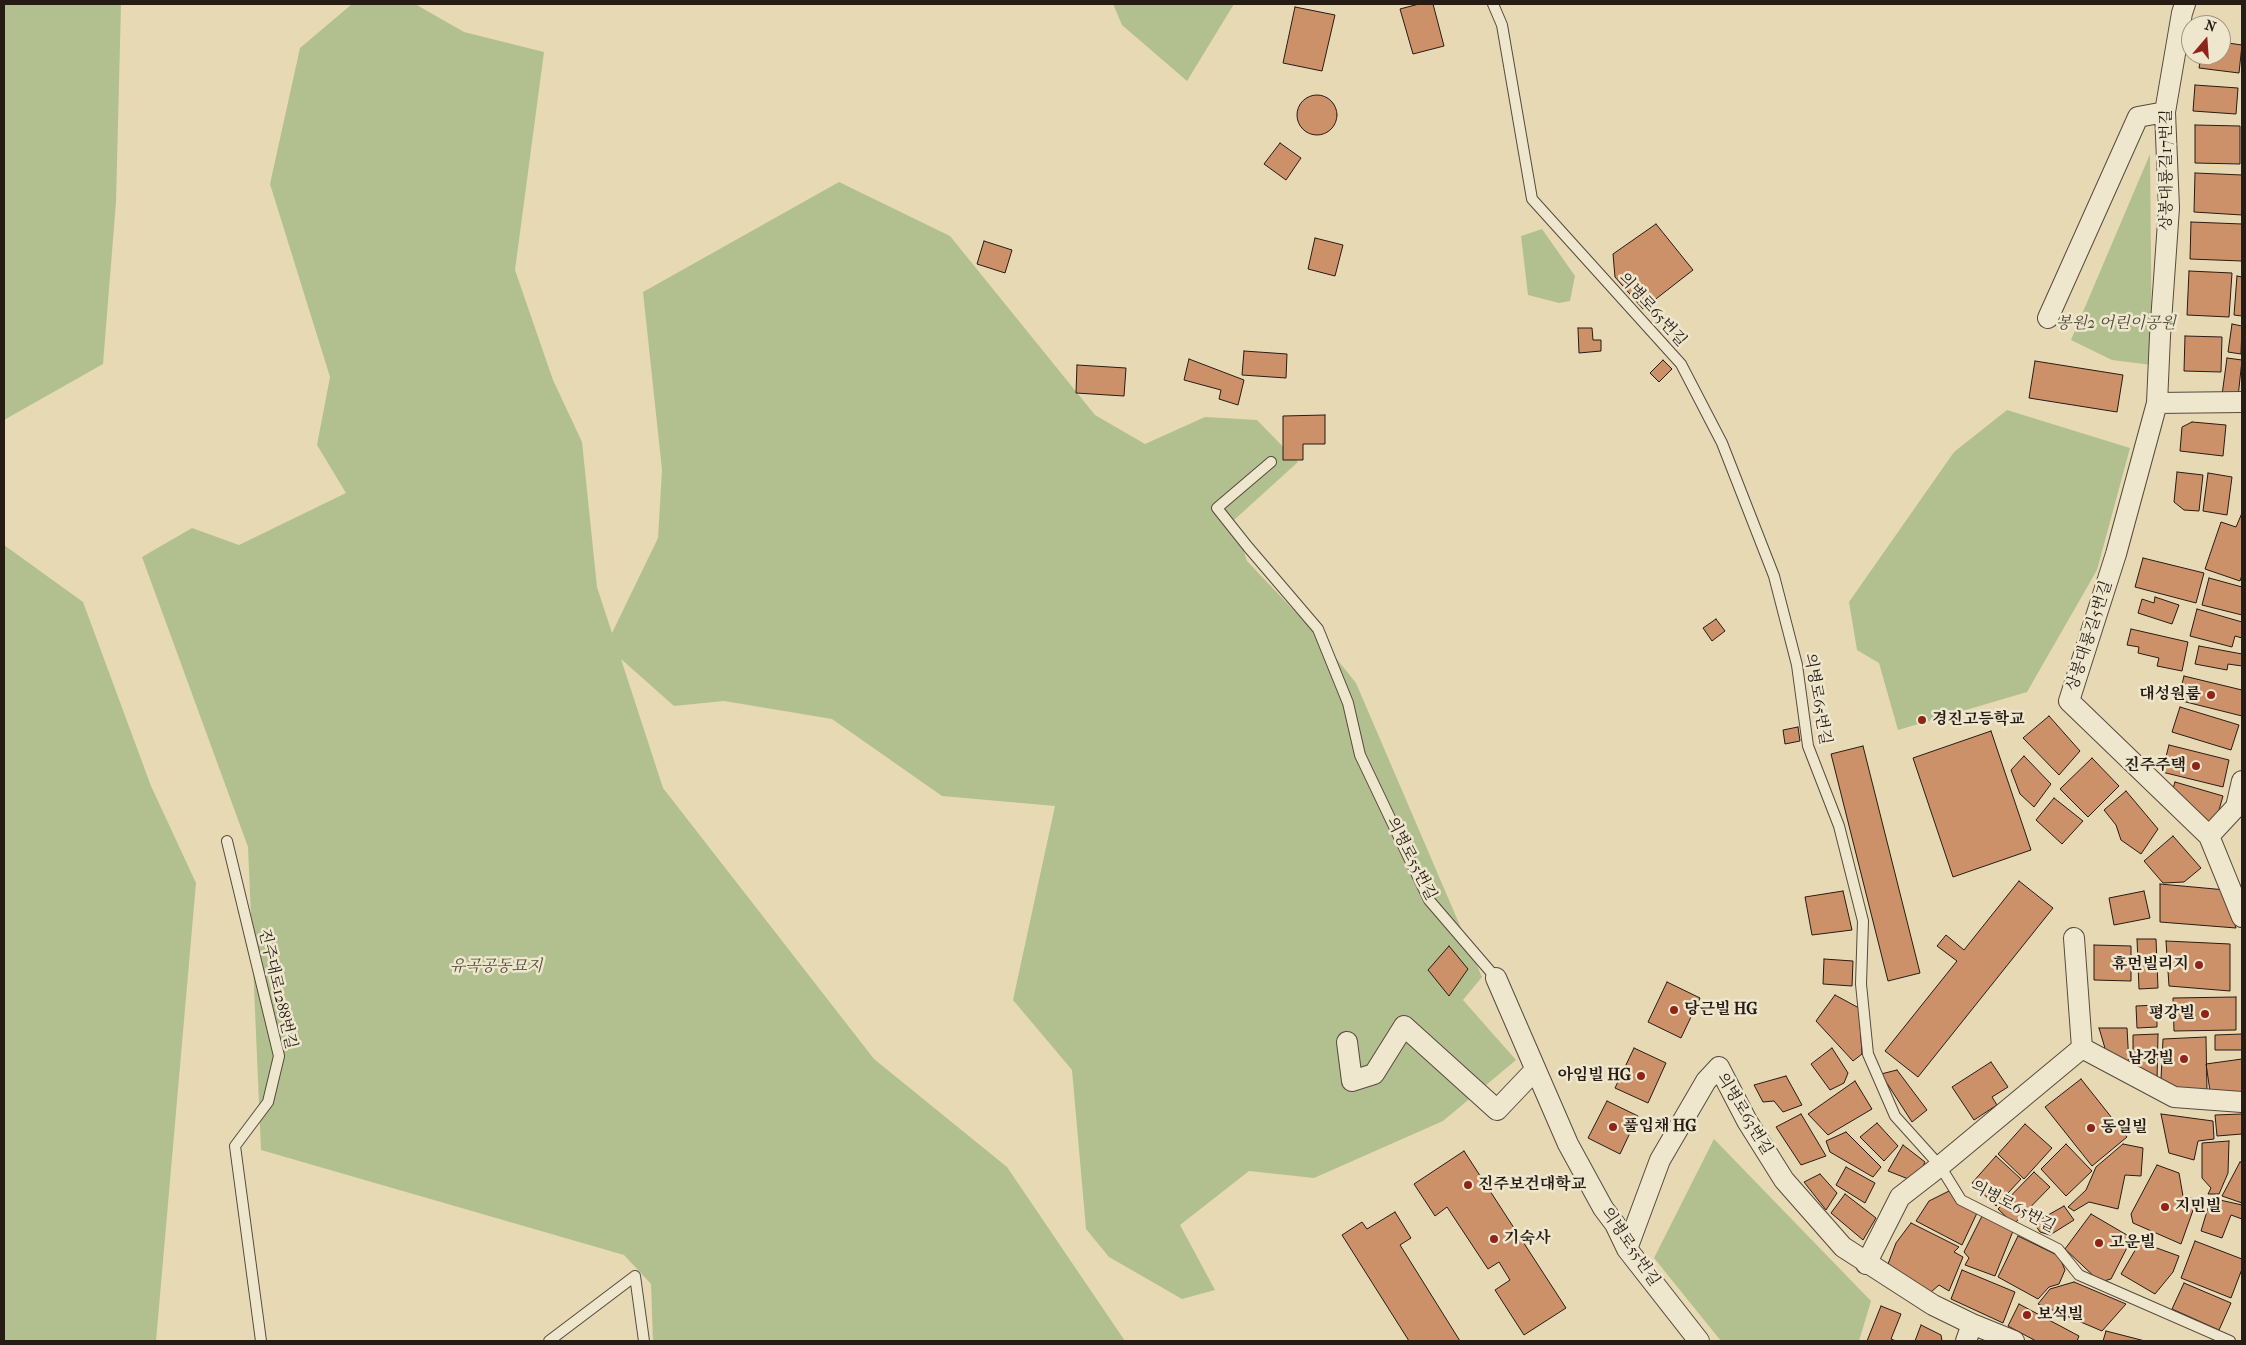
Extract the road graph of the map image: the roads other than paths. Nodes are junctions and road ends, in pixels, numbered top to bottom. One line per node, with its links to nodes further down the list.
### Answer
1 (1493, 4): 19 (lane, 의병로65번길)
2 (2186, 4): 3 (street, 상봉대룡길17번길)
3 (2165, 112): 4 (street); 6 (street, 상봉대룡길17번길)
4 (2048, 318)
5 (2242, 402): 6 (street)
6 (2157, 403): 10 (street, 상봉대룡길5번길)
7 (1271, 462): 14 (lane, 의병로55번길)
8 (2242, 781): 9 (street)
9 (2239, 807): 10 (street)
10 (2209, 836): 12 (street)
11 (227, 842): 23 (lane, 진주대로1288번길)
12 (2242, 917)
13 (2074, 938): 16 (street)
14 (1496, 978): 17 (street, 의병로55번길)
15 (1347, 1042): 17 (street)
16 (2082, 1048): 18 (street); 19 (street)
17 (1535, 1070): 20 (street, 의병로55번길)
18 (2242, 1102)
19 (1940, 1166): 21 (street); 28 (lane, 의병로65번길)
20 (1627, 1249): 21 (street, 의병로63번길); 26 (street, 의병로55번길)
21 (1866, 1264): 22 (street, 의병로63번길)
22 (1969, 1333): 27 (street, 의병로63번길)
23 (261, 1341)
24 (549, 1341): 25 (lane)
25 (644, 1341)
26 (1699, 1341)
27 (2014, 1341)
28 (2230, 1341)

